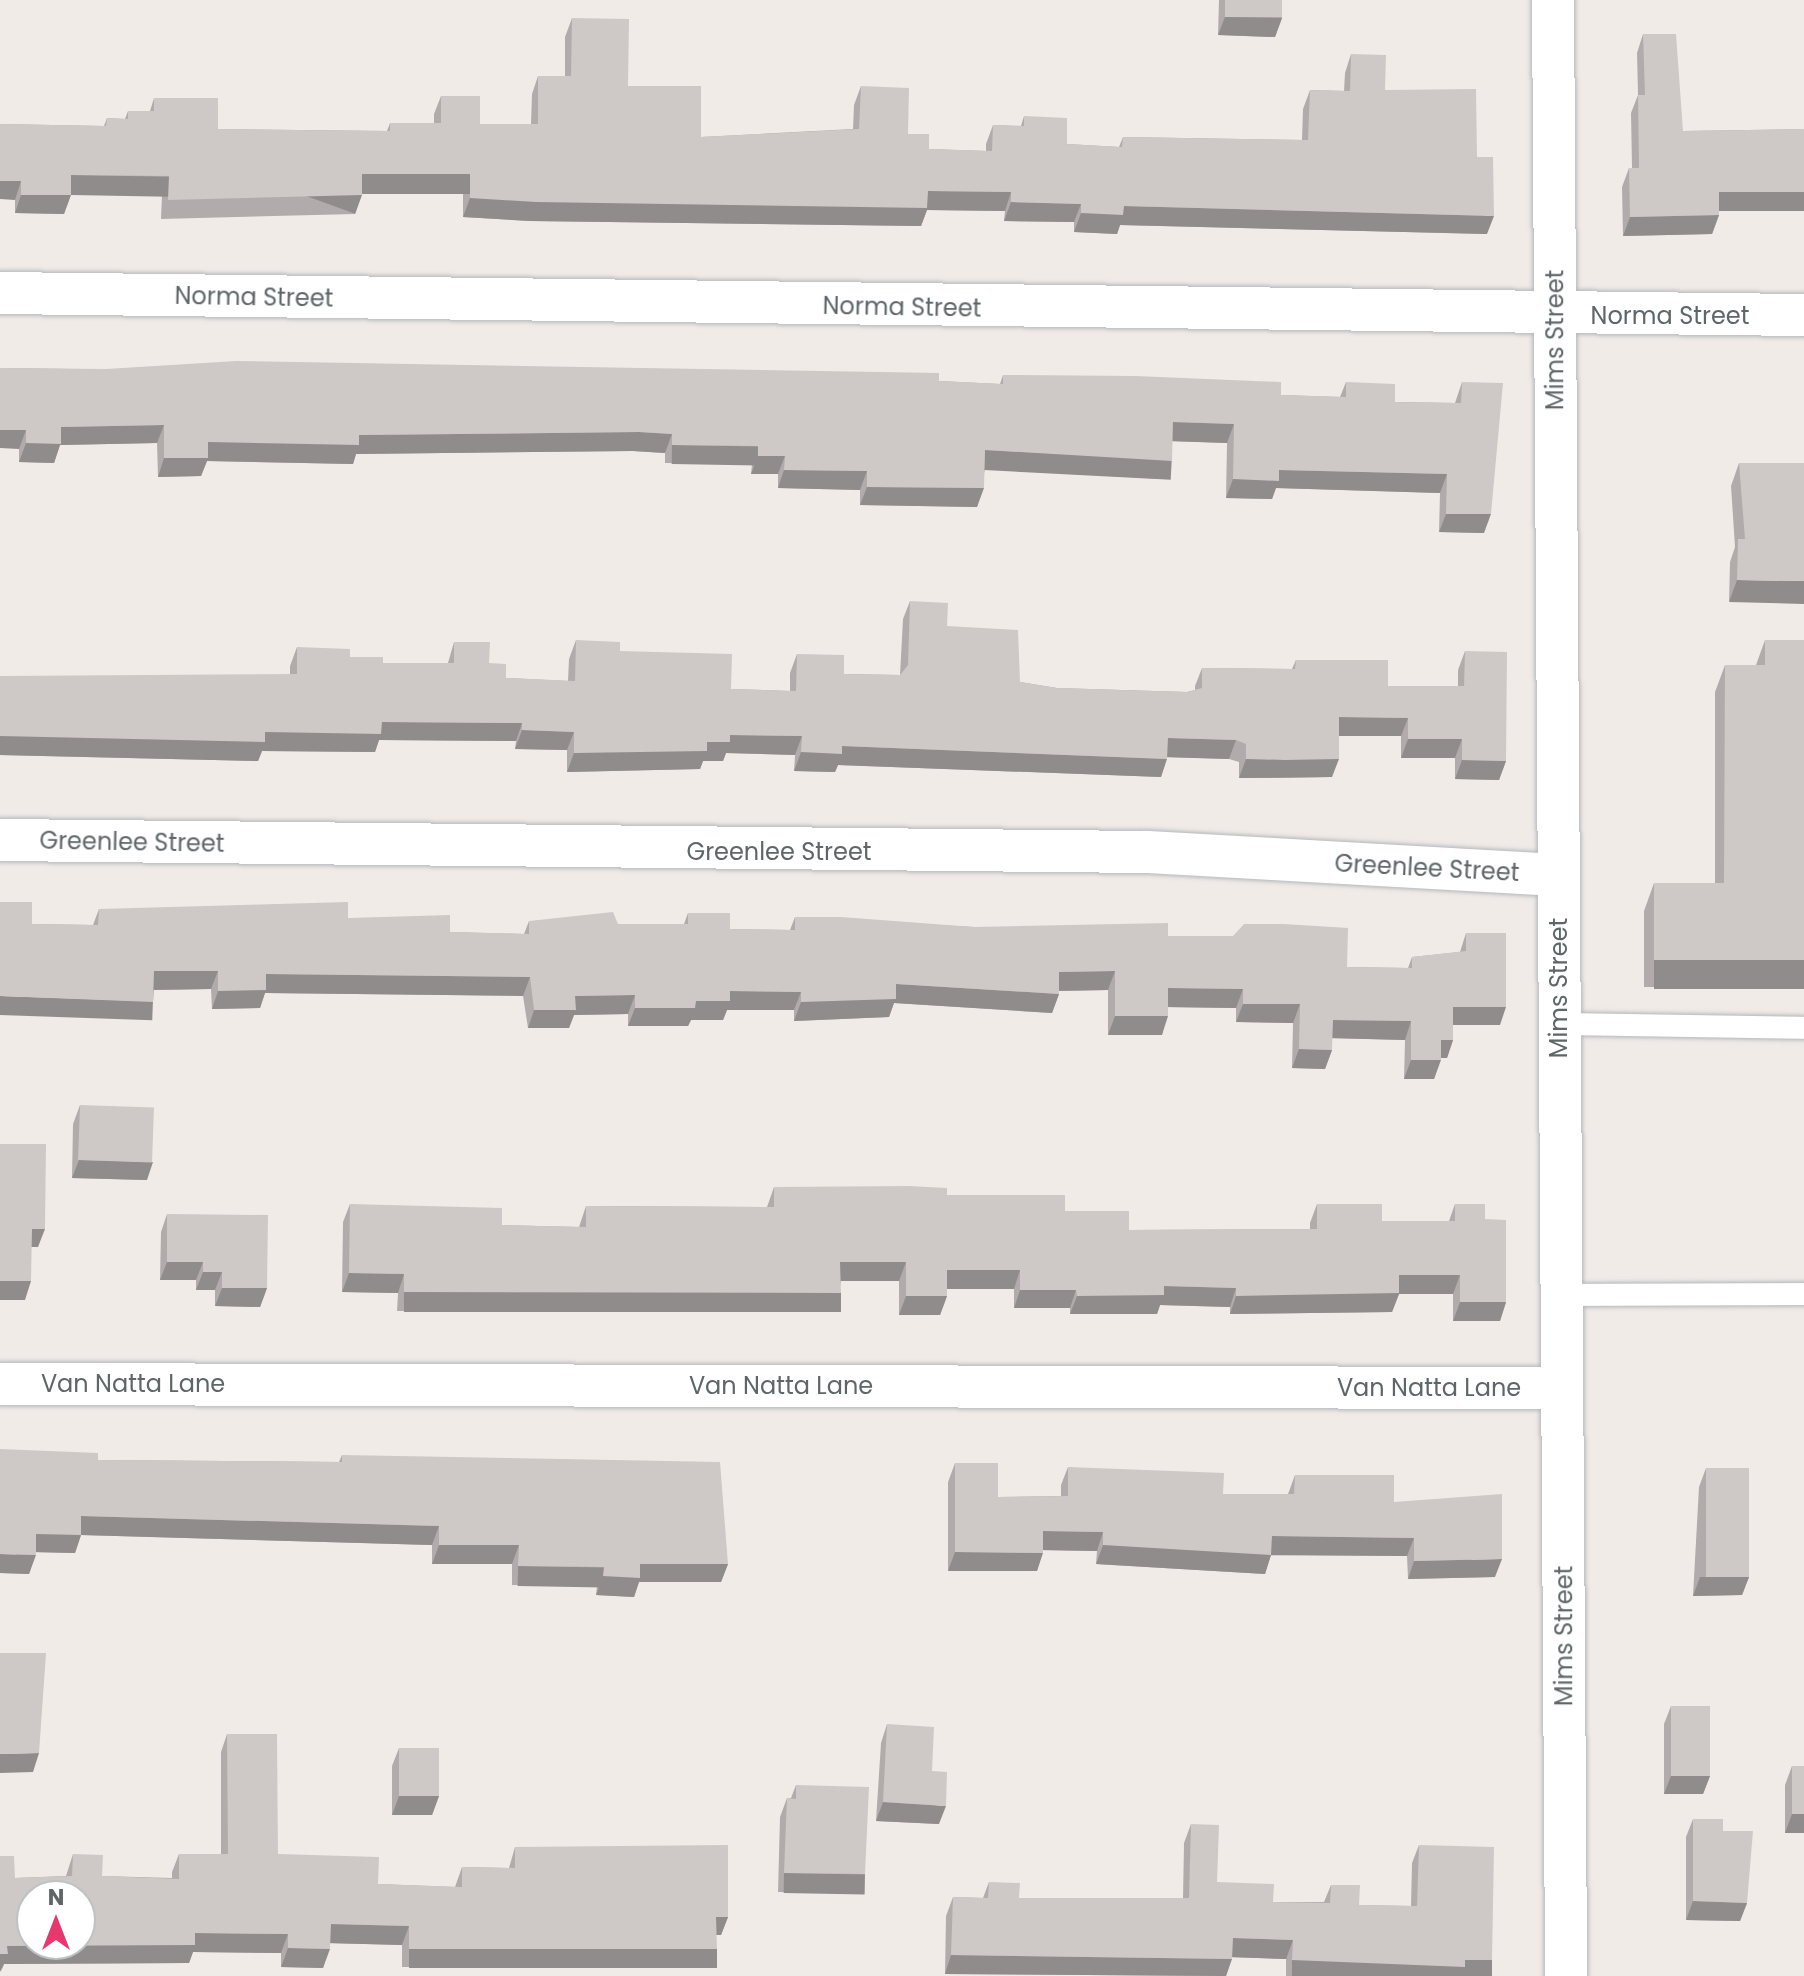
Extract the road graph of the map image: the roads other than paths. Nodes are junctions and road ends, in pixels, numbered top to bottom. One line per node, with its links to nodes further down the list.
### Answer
1 (1553, 0): 4 (street, Mims Street)
2 (0, 293): 4 (street, Norma Street)
3 (1804, 315): 4 (street, Norma Street)
4 (1555, 316): 6 (street, Mims Street)
5 (0, 840): 6 (street, Greenlee Street)
6 (1558, 875): 7 (street, Mims Street)
7 (1559, 1024): 8 (lane); 10 (street, Mims Street)
8 (1804, 1028)
9 (1804, 1294): 10 (lane)
10 (1562, 1295): 12 (street, Mims Street)
11 (0, 1384): 12 (street, Van Natta Lane)
12 (1562, 1388): 13 (street, Mims Street)
13 (1566, 1976)

